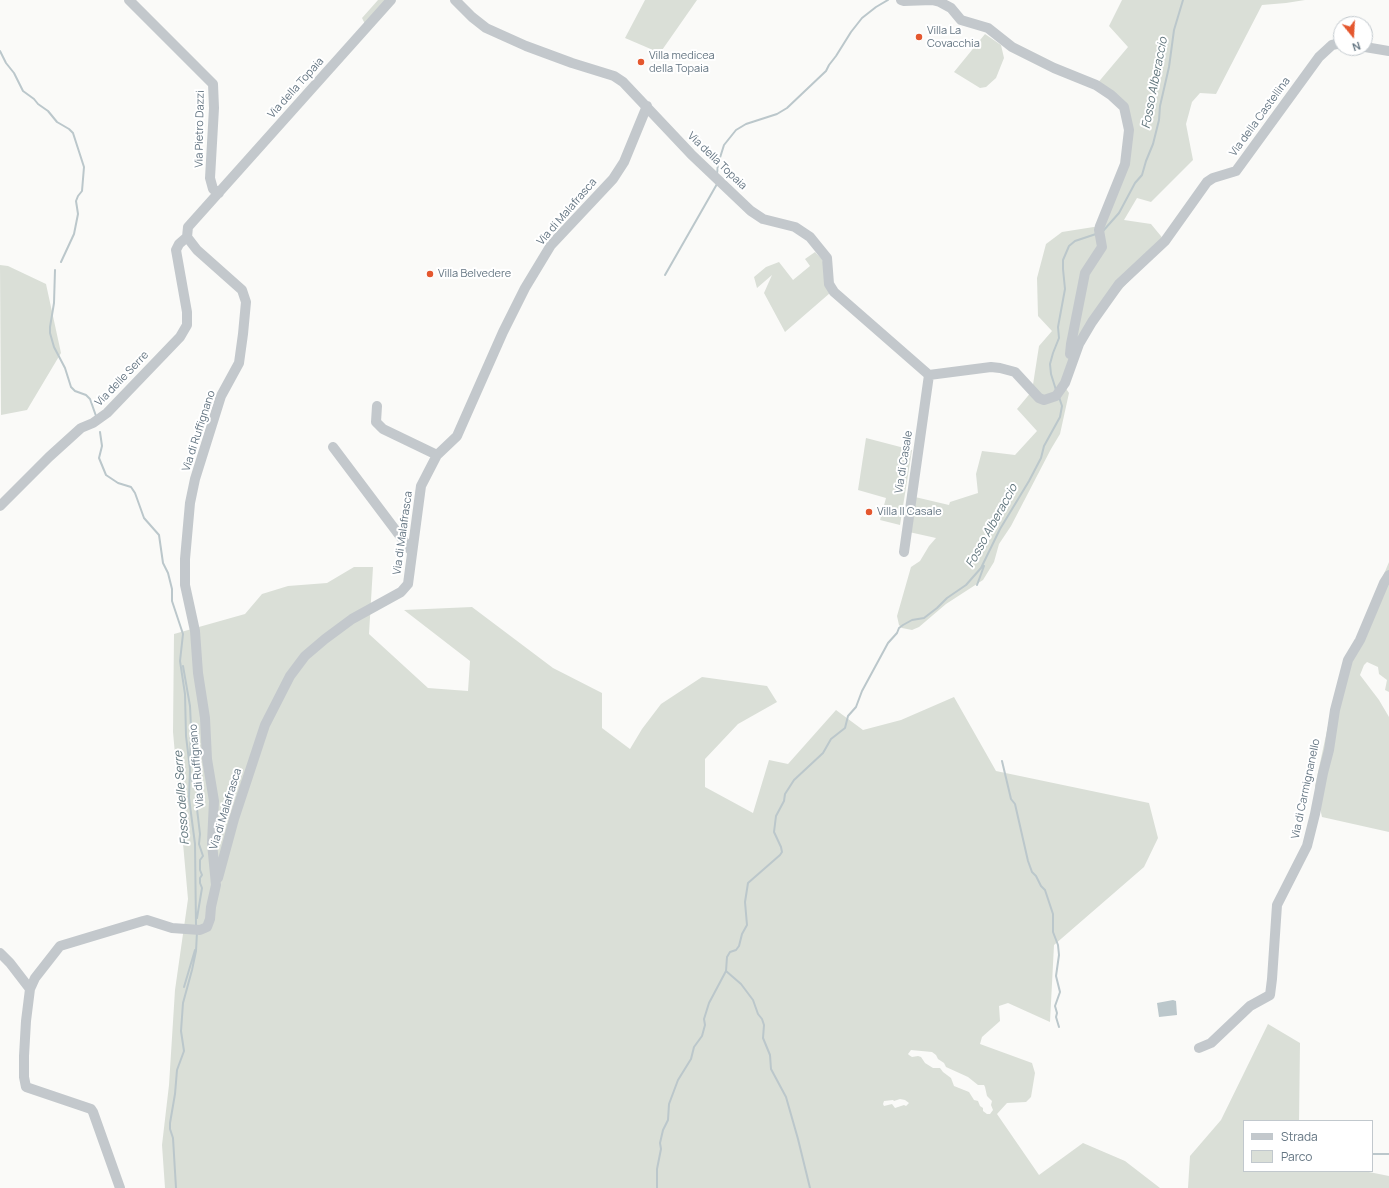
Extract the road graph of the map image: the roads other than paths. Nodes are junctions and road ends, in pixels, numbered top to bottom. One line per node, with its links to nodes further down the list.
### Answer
1 (129, 0): 9 (street, Via Pietro Dazzi)
2 (391, 0): 9 (street, Via della Topaia)
3 (455, 0): 8 (street, Via della Topaia)
4 (901, 0): 11 (street)
5 (1333, 45): 11 (street, Via della Castellina)
6 (1373, 48): 7 (street)
7 (1389, 51)
8 (647, 106): 12 (street, Via della Topaia); 15 (street, Via di Malafrasca)
9 (219, 193): 10 (street)
10 (187, 237): 16 (street, Via delle Serre); 20 (street, Via di Ruffignano)
11 (1069, 370): 12 (street, Via della Castellina)
12 (929, 375): 18 (street, Via di Casale)
13 (377, 406): 15 (street)
14 (333, 446): 17 (street)
15 (437, 456): 17 (street, Via di Malafrasca)
16 (0, 506)
17 (412, 552): 20 (street, Via di Malafrasca)
18 (904, 552)
19 (1389, 575): 23 (street, Via di Carmignanello)
20 (216, 885): 22 (street, Via di Ruffignano)
21 (0, 953): 22 (street)
22 (30, 989): 24 (street, Via di Ruffignano)
23 (1199, 1048)
24 (120, 1188)

